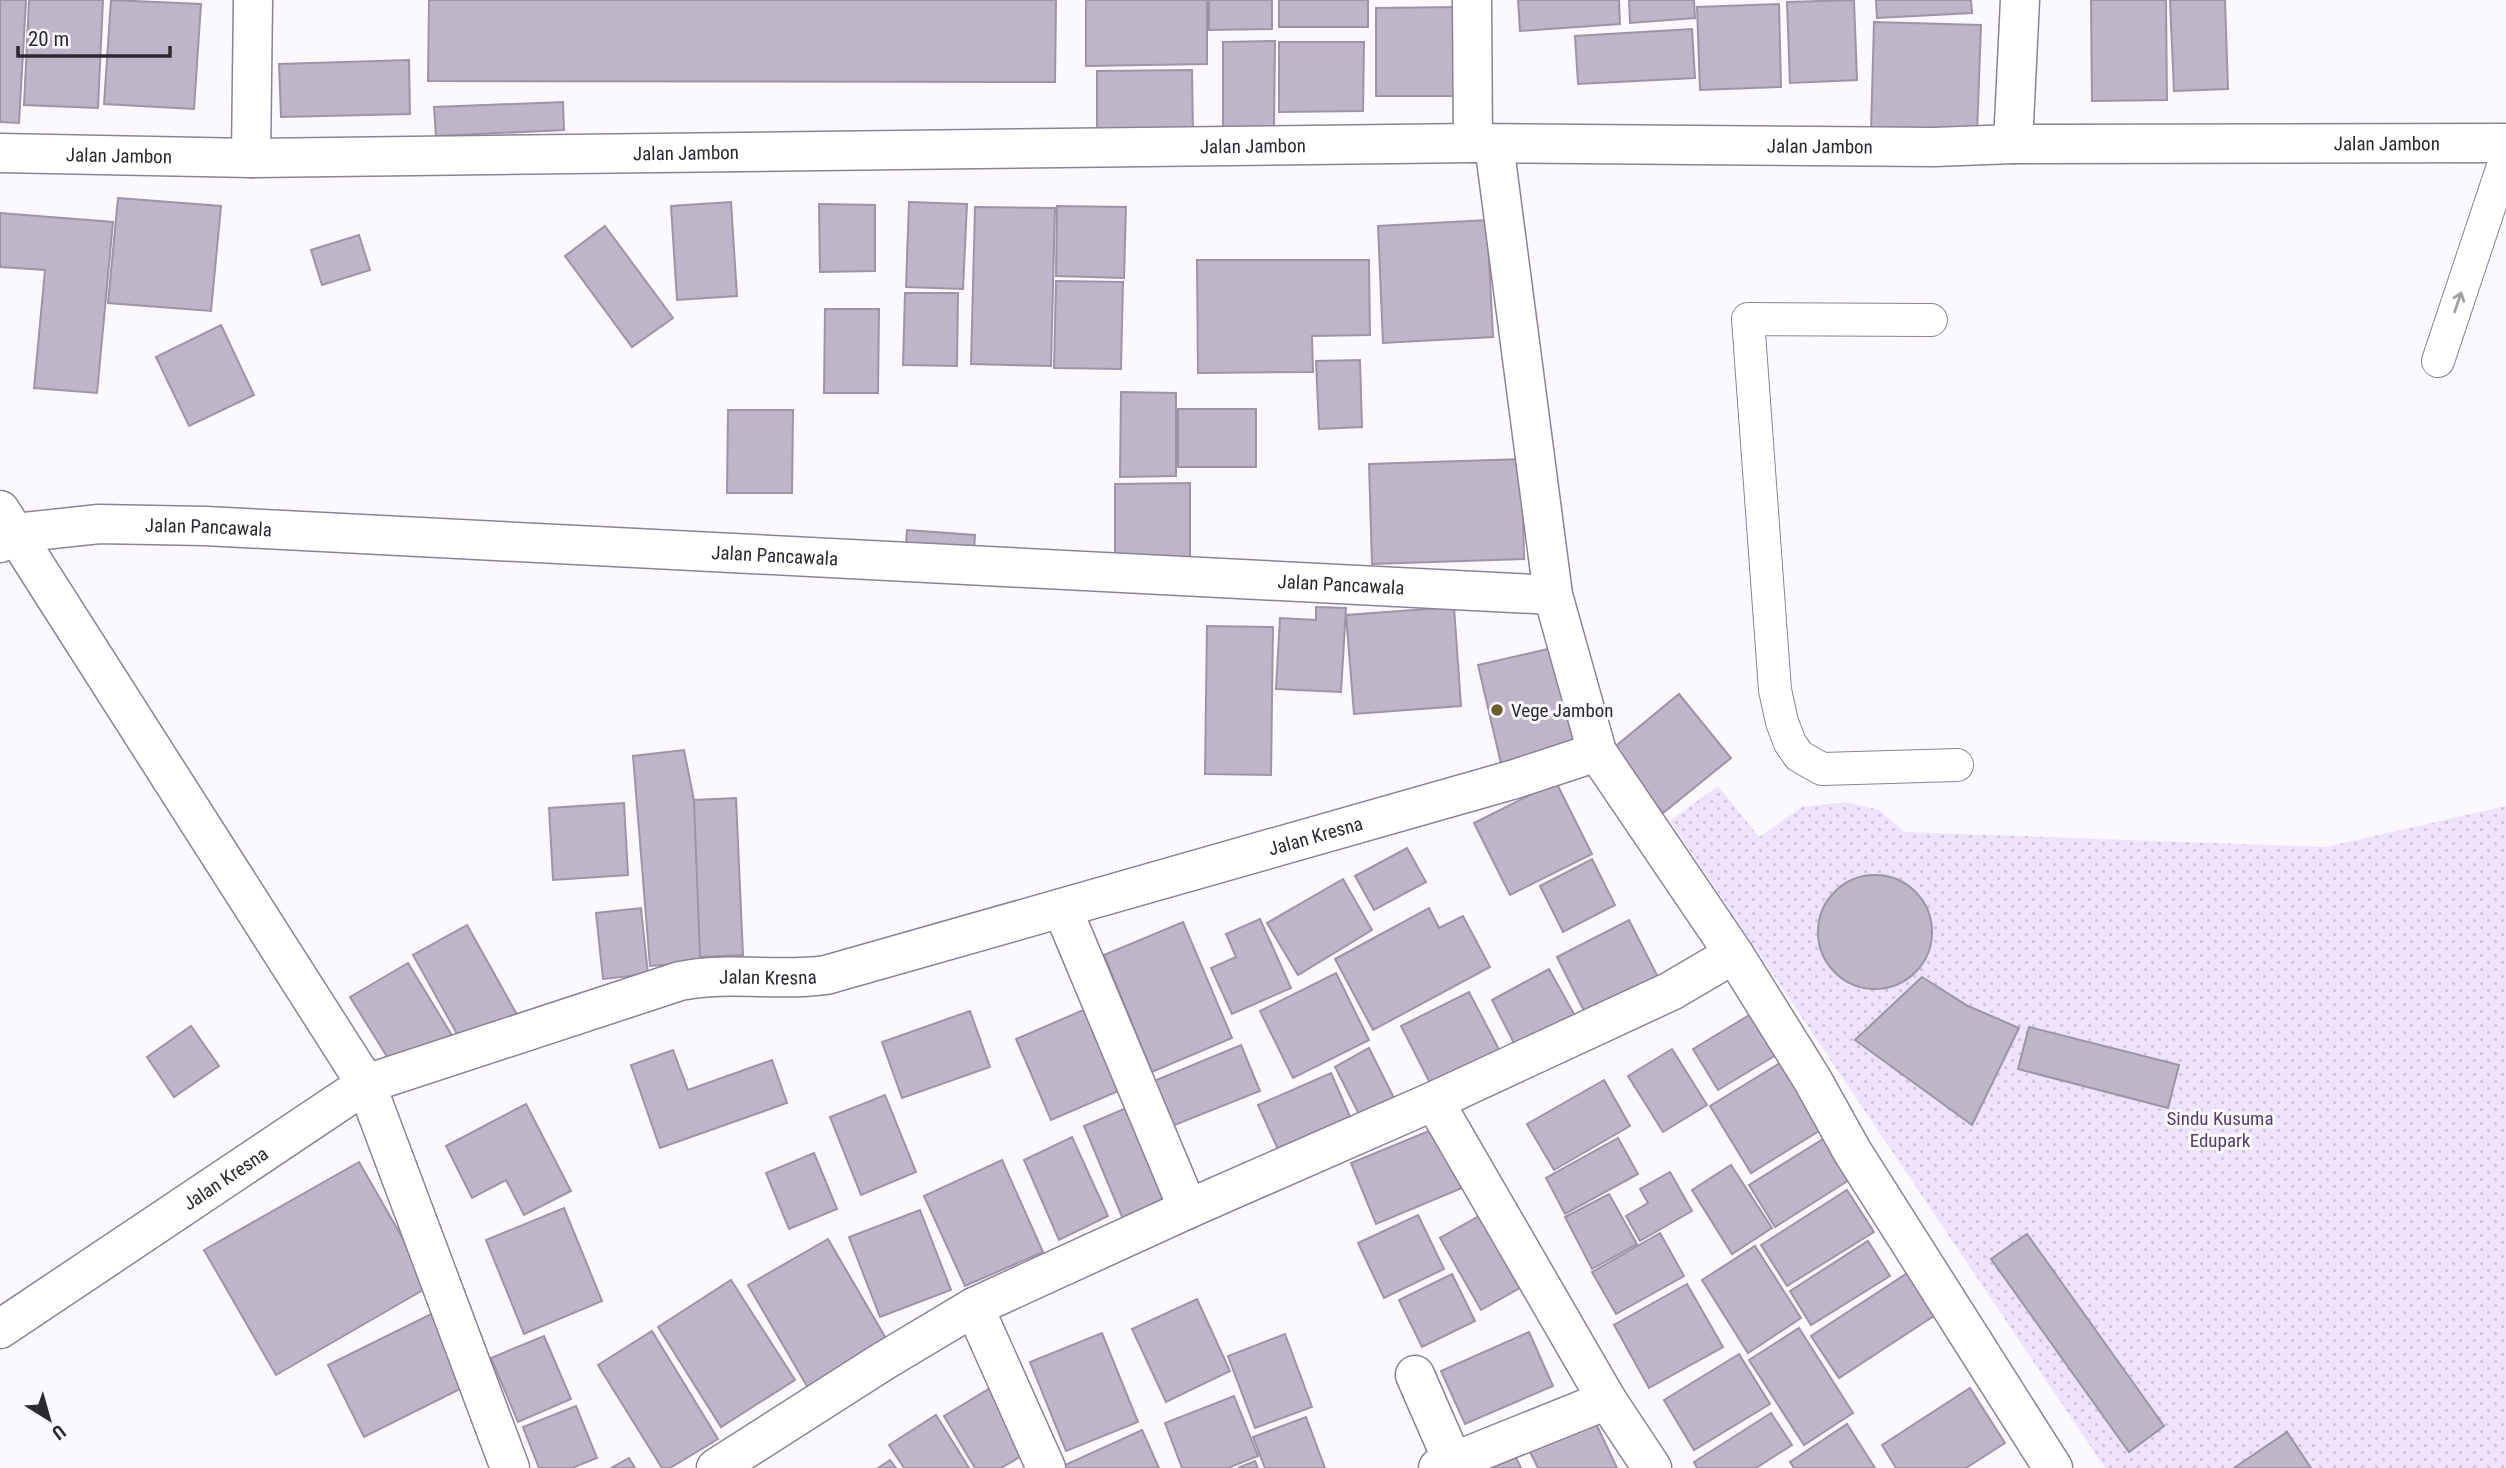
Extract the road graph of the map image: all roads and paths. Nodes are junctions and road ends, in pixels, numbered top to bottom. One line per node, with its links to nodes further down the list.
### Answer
1 (253, 0): 9 (street)
2 (1472, 0): 5 (street)
3 (2020, 0): 6 (street)
4 (2506, 143): 6 (street, Jalan Jambon)
5 (1484, 144): 6 (street, Jalan Jambon); 9 (street, Jalan Jambon); 13 (street)
6 (2013, 144)
7 (0, 153): 9 (street, Jalan Jambon)
8 (2506, 157): 11 (lane, one-way to 8)
9 (251, 158)
10 (1931, 320): 15 (lane)
11 (2438, 361)
12 (5, 529): 13 (street, Jalan Pancawala); 18 (street)
13 (1553, 595): 14 (street)
14 (1597, 752): 16 (street, Jalan Kresna); 17 (street)
15 (1956, 765)
16 (1062, 908): 18 (street, Jalan Kresna); 20 (street)
17 (1734, 954): 19 (street); 30 (street)
18 (366, 1084): 22 (street, Jalan Kresna); 26 (street)
19 (1434, 1101): 20 (street); 24 (street)
20 (1188, 1209): 21 (street)
21 (974, 1307): 27 (street); 28 (street)
22 (0, 1329)
23 (1415, 1375): 25 (street)
24 (1607, 1400): 25 (street); 29 (street)
25 (1446, 1465)
26 (510, 1468)
27 (716, 1468)
28 (1046, 1468)
29 (1652, 1468)
30 (2053, 1468)

